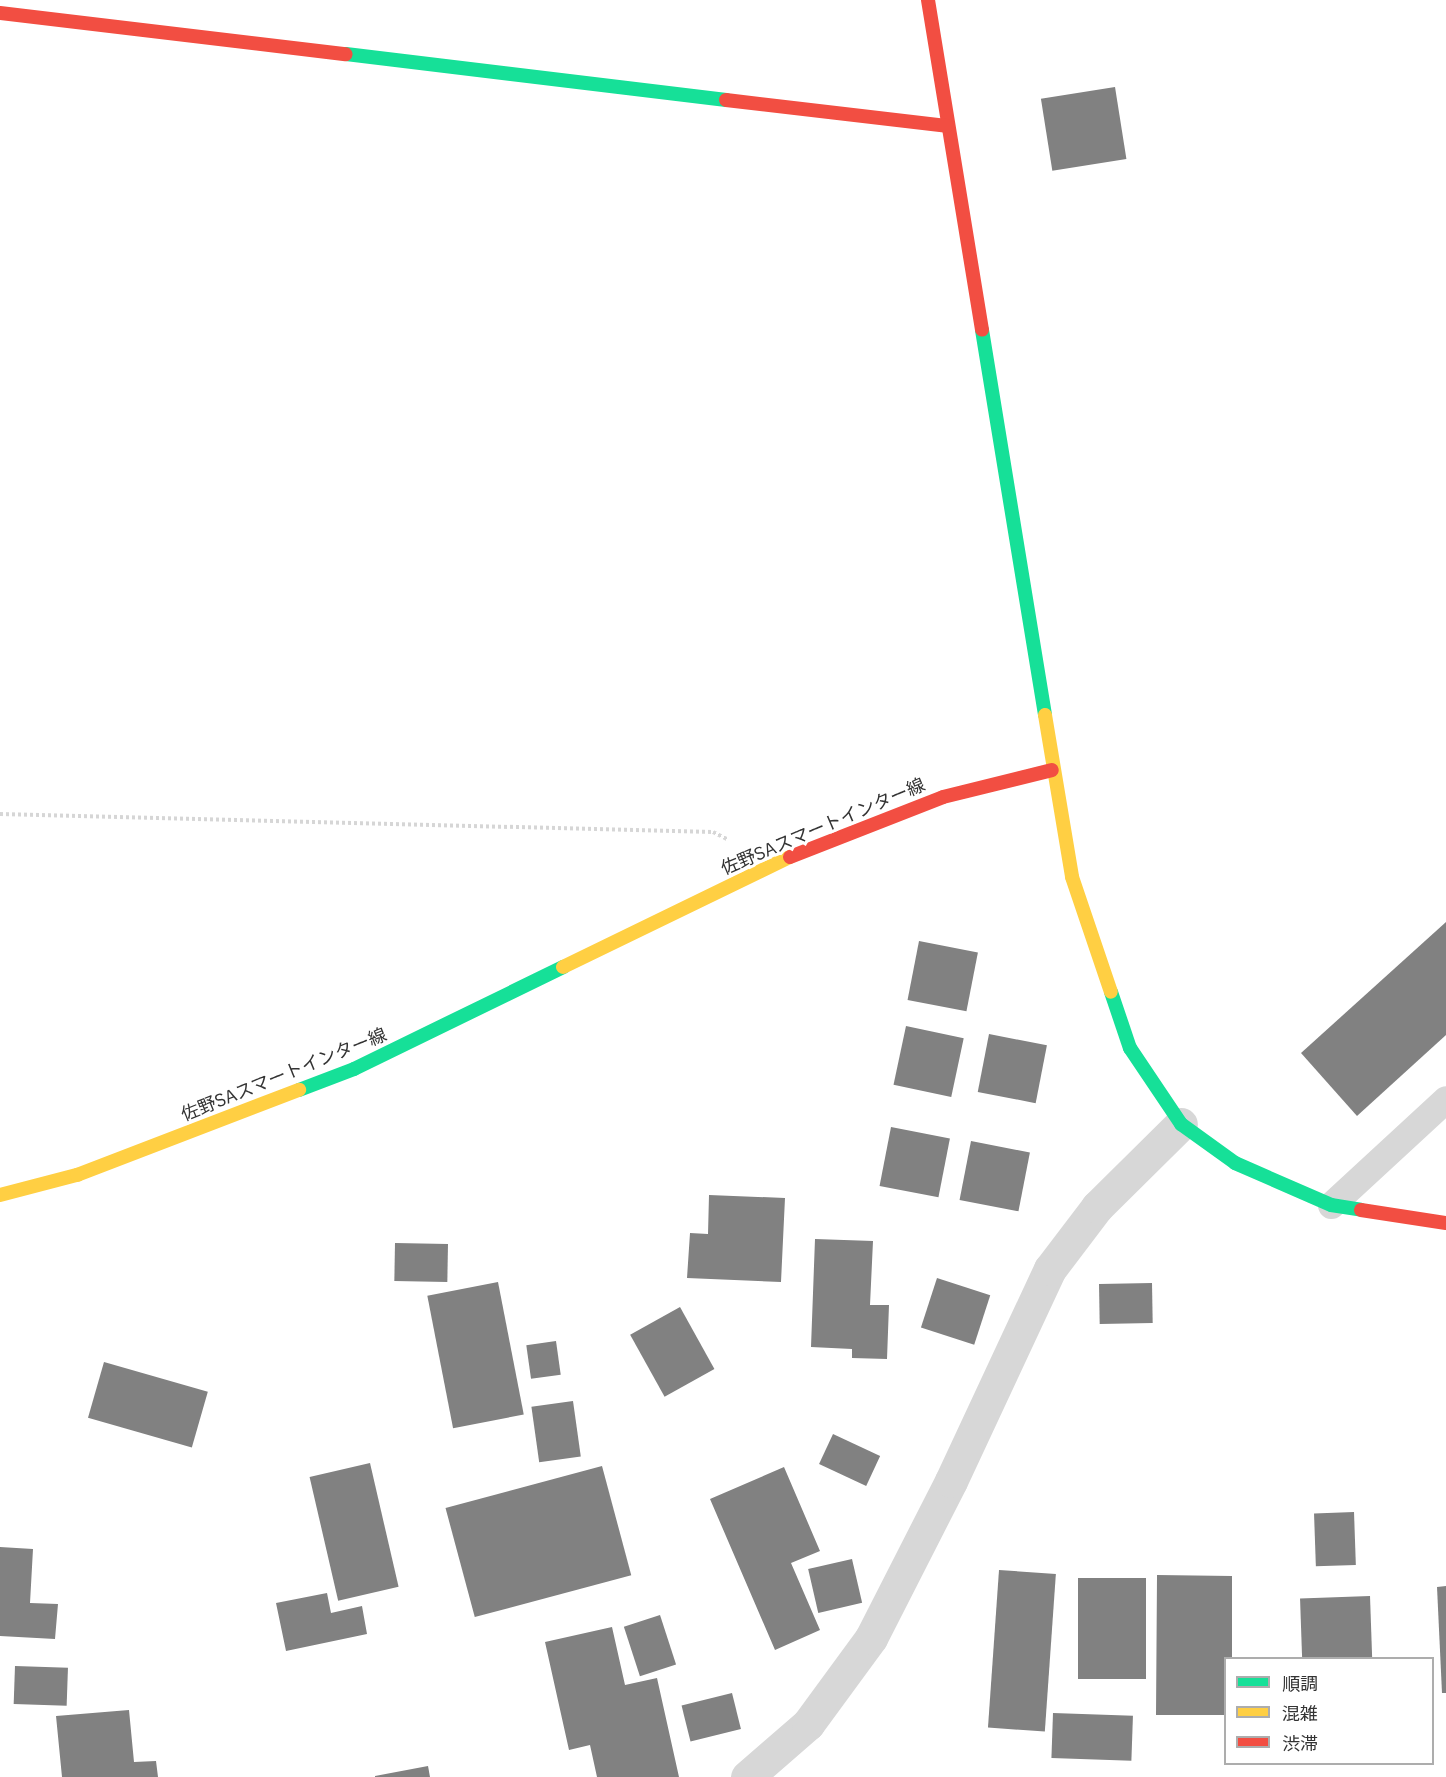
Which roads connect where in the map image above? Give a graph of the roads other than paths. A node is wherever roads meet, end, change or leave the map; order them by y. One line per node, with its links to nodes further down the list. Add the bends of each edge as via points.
1 (928, 0): 3 (main road)
2 (0, 13): 3 (main road)
3 (946, 126): 4 (main road)
4 (1052, 771): 6 (main road, via 1072,877 1130,1048); 7 (main road, 佐野SAスマートインター線, via 943,797 776,863 354,1069 77,1175)
5 (1446, 1100): 8 (lane)
6 (1181, 1124): 8 (main road, via 1235,1163); 10 (street, via 1097,1207 1050,1269 951,1481 871,1638 808,1724)
7 (0, 1195)
8 (1330, 1205): 9 (main road)
9 (1446, 1223)
10 (747, 1777)

